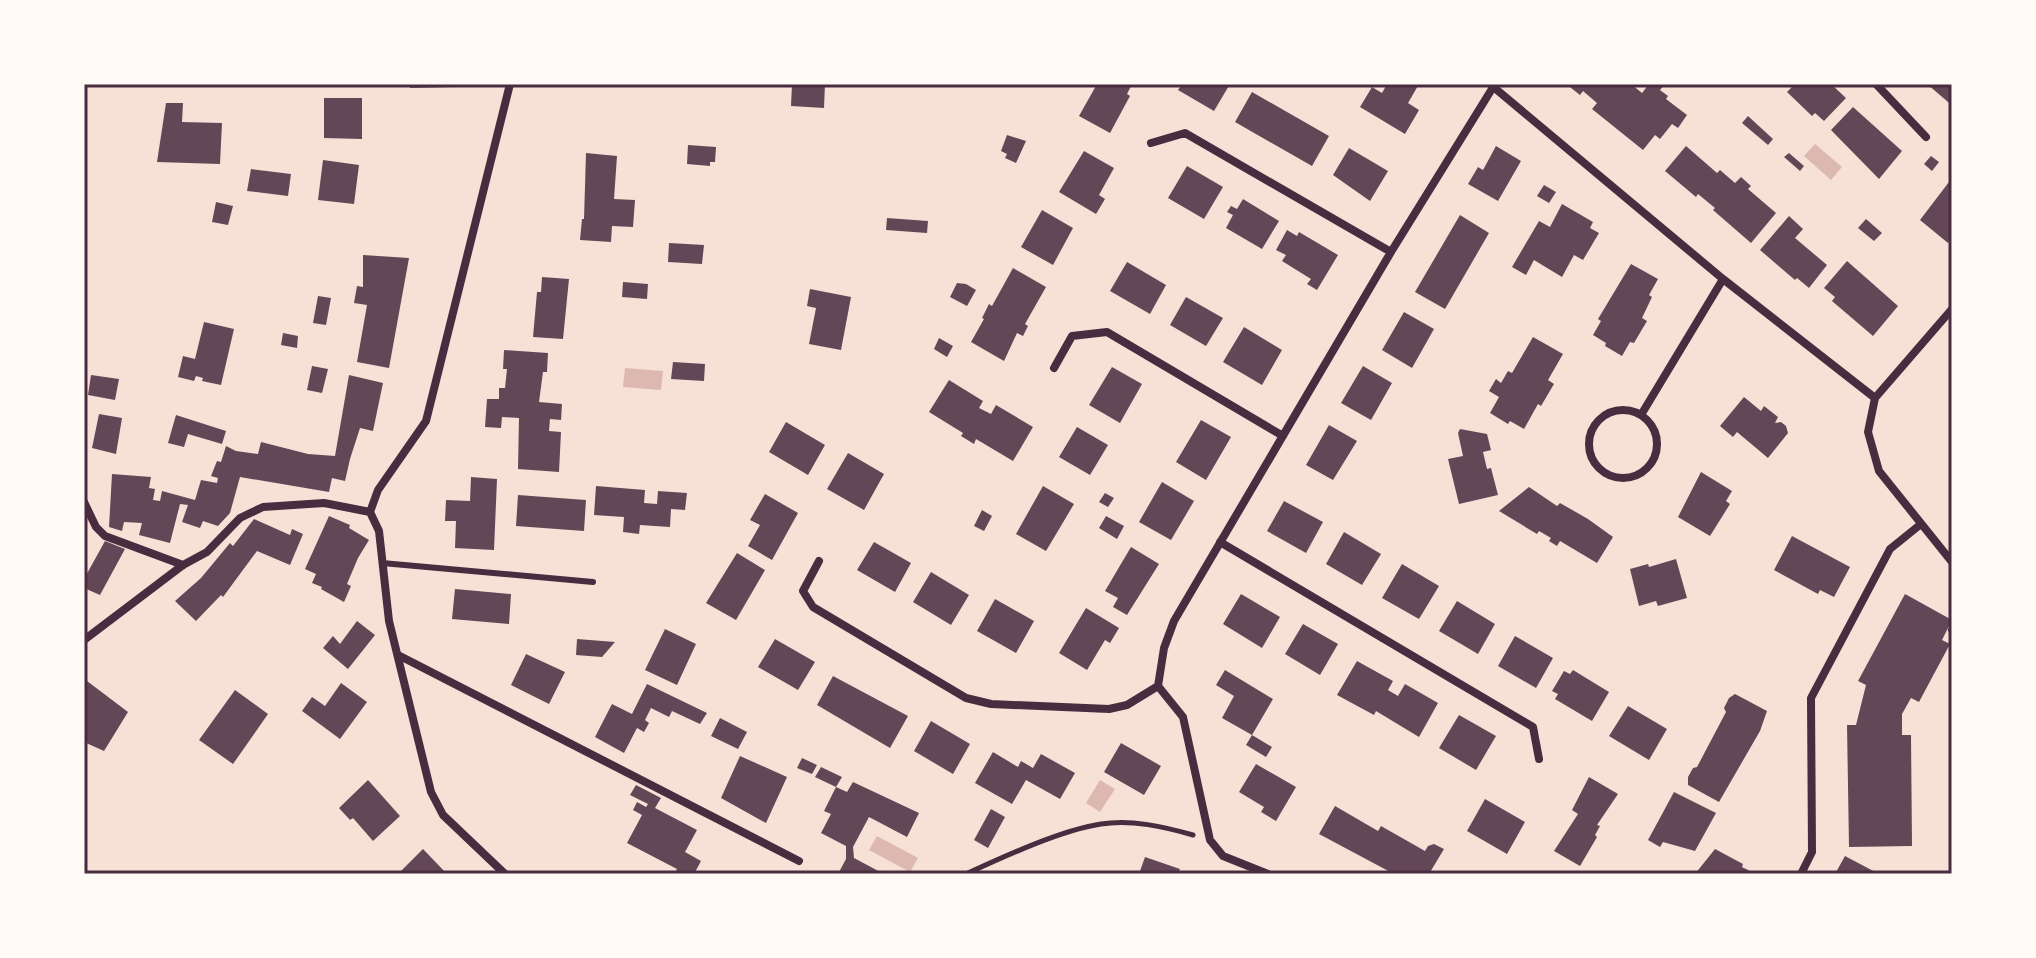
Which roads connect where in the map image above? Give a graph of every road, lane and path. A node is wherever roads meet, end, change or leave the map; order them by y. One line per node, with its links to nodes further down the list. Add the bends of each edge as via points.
1 (510, 84): 14 (street, via 426,421 378,490)
2 (1876, 84): 4 (street)
3 (1493, 85): 6 (street); 7 (street)
4 (1926, 137)
5 (1151, 143): 6 (street, via 1185,133)
6 (1391, 252): 12 (street)
7 (1723, 279): 10 (street); 11 (street)
8 (1952, 309): 10 (street)
9 (1054, 368): 12 (street, via 1072,336 1107,332)
10 (1875, 398): 15 (street, via 1868,432 1879,471)
11 (1641, 415): 11 (street, via 1655,433 1655,456 1649,466 1628,477 1606,474 1592,458 1593,427 1620,410)
12 (1283, 436): 16 (street)
13 (84, 502): 20 (street, via 105,536)
14 (370, 512): 19 (street, via 379,531); 20 (street, via 324,503 263,507 240,518 207,552)
15 (1921, 524): 18 (street); 31 (street, via 1890,549 1811,698 1812,852)
16 (1220, 542): 24 (street, via 1174,621); 25 (street, via 1533,727)
17 (819, 561): 24 (street, via 803,591 813,607 966,698 991,704 1109,709 1127,705)
18 (1952, 562)
19 (382, 563): 21 (lane); 23 (street)
20 (183, 565): 22 (street)
21 (593, 582)
22 (84, 640)
23 (398, 655): 27 (street); 28 (street, via 431,792 443,815)
24 (1158, 686): 26 (street, via 1183,717)
25 (1539, 759)
26 (1210, 840): 29 (path, via 1140,823 1101,824); 30 (street, via 1223,856)
27 (799, 861)
28 (505, 874)
29 (966, 874)
30 (1268, 874)
31 (1801, 874)

